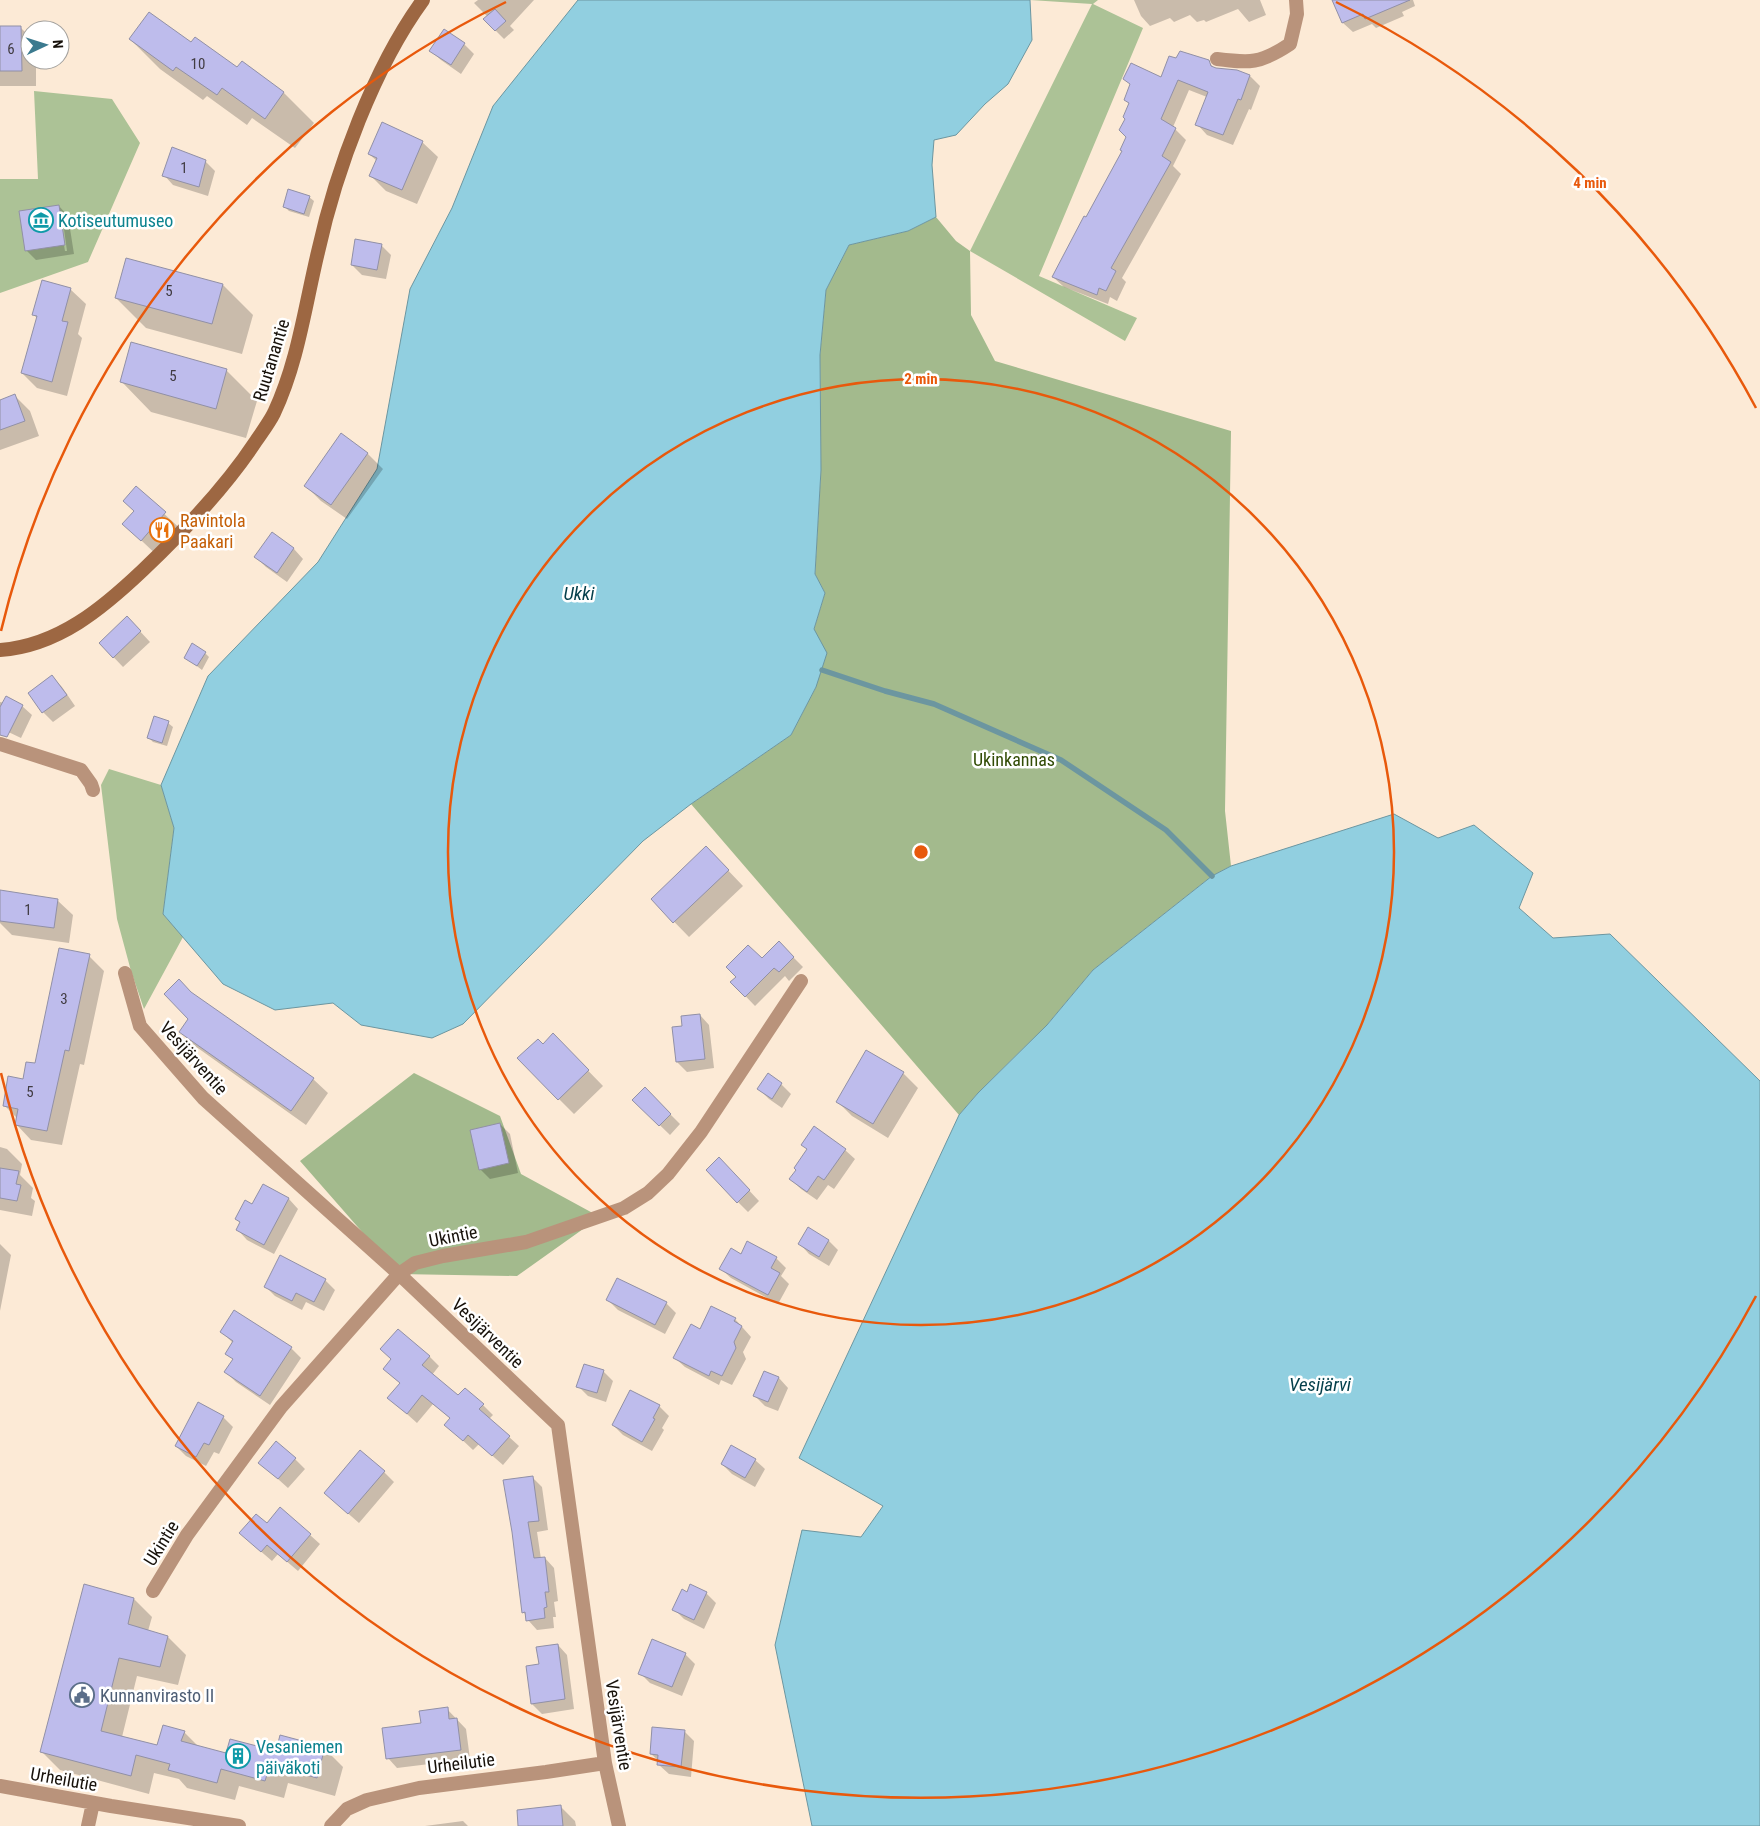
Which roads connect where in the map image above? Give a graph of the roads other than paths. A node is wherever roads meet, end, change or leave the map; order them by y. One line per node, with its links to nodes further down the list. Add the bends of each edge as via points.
1 (423, 0): 4 (main road, Ruutanantie, via 395,45 370,95 340,173 318,249 292,367 273,414 246,457 182,530 103,606 61,634 37,644)
2 (1296, 0): 3 (street, via 1297,14 1290,44 1271,57 1245,63)
3 (1216, 59)
4 (0, 650)
5 (0, 744): 6 (street, via 81,770)
6 (93, 790)
7 (125, 973): 9 (street, Vesijärventie, via 140,1026 203,1098)
8 (801, 981): 9 (street, Ukintie, via 701,1132 668,1174 648,1193 624,1208 526,1242 415,1263)
9 (399, 1274): 10 (street, Ukintie, via 281,1407 187,1535); 11 (street, Vesijärventie, via 558,1425)
10 (153, 1591)
11 (605, 1763): 16 (street, Urheilutie, via 419,1788 367,1800 347,1809); 17 (street, Vesijärventie)
12 (0, 1786): 13 (street, Urheilutie)
13 (93, 1803): 14 (street); 15 (street, Urheilutie)
14 (88, 1826)
15 (239, 1826)
16 (331, 1826)
17 (619, 1826)

